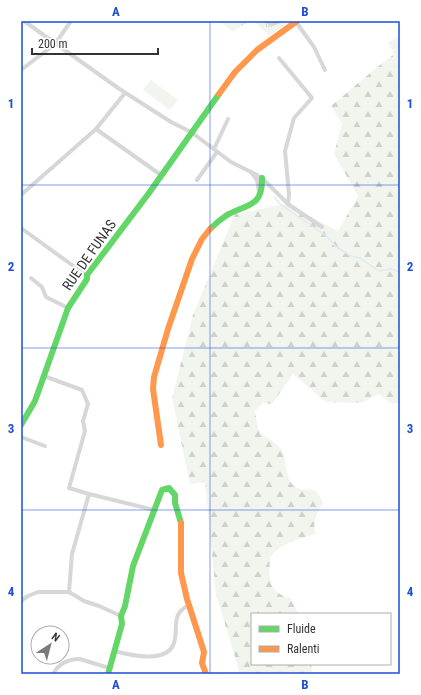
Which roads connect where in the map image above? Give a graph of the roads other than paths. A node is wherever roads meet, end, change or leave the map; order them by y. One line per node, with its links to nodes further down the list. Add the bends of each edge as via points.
1 (24, 21): 6 (street)
2 (71, 21): 6 (street)
3 (266, 21): 4 (street, via 273,24)
4 (280, 21)
5 (296, 21): 9 (street, via 314,47); 13 (street, RUE DE FUNAS, via 257,50 235,72)
6 (55, 44): 8 (street); 10 (street)
7 (279, 58): 19 (street, via 312,98 294,118 285,151)
8 (21, 70)
9 (325, 70)
10 (125, 93): 12 (street); 13 (street)
11 (228, 119): 14 (street)
12 (96, 129): 15 (street); 18 (street)
13 (191, 132): 14 (street); 15 (street, RUE DE FUNAS)
14 (215, 150): 16 (street); 17 (street)
15 (161, 175): 22 (street, RUE DE FUNAS)
16 (197, 180)
17 (262, 180): 19 (street); 28 (street, via 261,194 256,201 227,215 217,223 196,250 154,378 153,389)
18 (21, 195)
19 (288, 204): 21 (street)
20 (21, 228): 22 (street)
21 (322, 228)
22 (87, 275): 24 (street, RUE DE FUNAS)
23 (31, 278): 24 (street, via 42,287 46,297)
24 (68, 308): 25 (street, RUE DE FUNAS)
25 (44, 376): 26 (street, RUE DE FUNAS, via 35,401); 30 (street, via 82,390 88,404 85,430 69,488)
26 (21, 424)
27 (21, 437): 29 (street)
28 (161, 445)
29 (45, 446)
30 (89, 494): 31 (street); 32 (street, via 72,554)
31 (154, 510): 34 (street, via 162,490 169,488 175,495 182,525 181,568); 35 (street, via 133,566)
32 (69, 592): 33 (street, via 38,592); 35 (street)
33 (21, 601)
34 (189, 605): 36 (street, via 177,615 174,642 167,651 157,655 138,656); 39 (street, via 204,652 202,663)
35 (121, 616): 36 (street, via 122,624)
36 (114, 651): 37 (street)
37 (109, 671): 38 (street, via 75,659 60,665)
38 (53, 674)
39 (206, 674)

